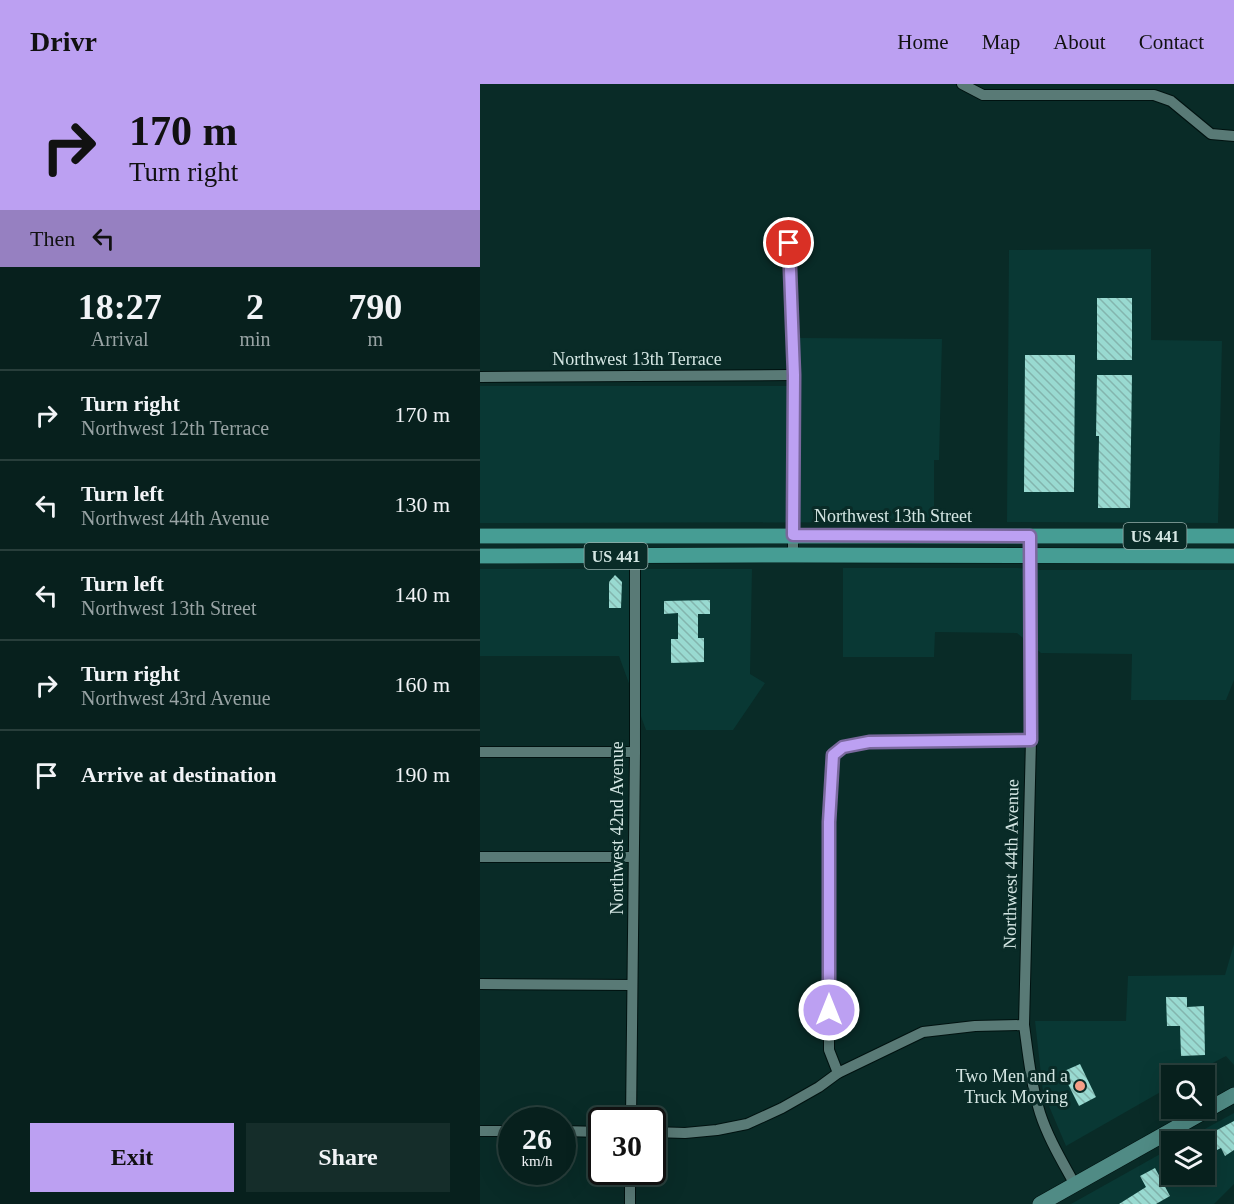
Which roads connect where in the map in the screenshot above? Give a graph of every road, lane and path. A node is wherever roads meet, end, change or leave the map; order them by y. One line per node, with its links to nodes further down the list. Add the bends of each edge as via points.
1 (962, 84): 2 (street, via 983,95 1154,94 1171,100 1211,134)
2 (1234, 136)
3 (784, 230): 4 (street, via 789,243)
4 (794, 375): 5 (street, Northwest 13th Terrace); 6 (street)
5 (480, 377)
6 (793, 535): 8 (main road, Northwest 13th Street / US 441); 9 (main road, Northwest 13th Street / US 441); 11 (street)
7 (480, 536): 8 (main road, Northwest 13th Street / US 441)
8 (635, 536): 14 (street, Northwest 42nd Avenue)
9 (1030, 536): 10 (main road, Northwest 13th Street / US 441); 12 (street, Northwest 44th Avenue)
10 (1234, 536)
11 (793, 555): 12 (main road, US 441); 14 (main road, US 441)
12 (1030, 555): 15 (main road, US 441); 16 (street, Northwest 44th Avenue)
13 (480, 556): 14 (main road, US 441)
14 (634, 556): 18 (street, Northwest 42nd Avenue)
15 (1234, 556)
16 (1031, 740): 23 (street, Northwest 44th Avenue); 24 (street, via 869,742 843,747 833,755 829,822 829,1050)
17 (480, 752): 18 (street)
18 (634, 752): 20 (street, Northwest 42nd Avenue)
19 (480, 857): 20 (street)
20 (633, 857): 22 (street, Northwest 42nd Avenue)
21 (480, 984): 22 (street)
22 (632, 985): 26 (street, Northwest 42nd Avenue)
23 (1024, 1025): 24 (street, via 923,1032); 31 (street, Northwest 44th Avenue, via 1040,1113)
24 (838, 1073): 29 (street, via 782,1108 747,1124 717,1130)
25 (1234, 1095): 31 (main road)
26 (631, 1107)
27 (480, 1131): 28 (street)
28 (498, 1131)
29 (666, 1132)
30 (630, 1185): 32 (street)
31 (1074, 1185): 33 (main road)
32 (630, 1204)
33 (1040, 1204)

